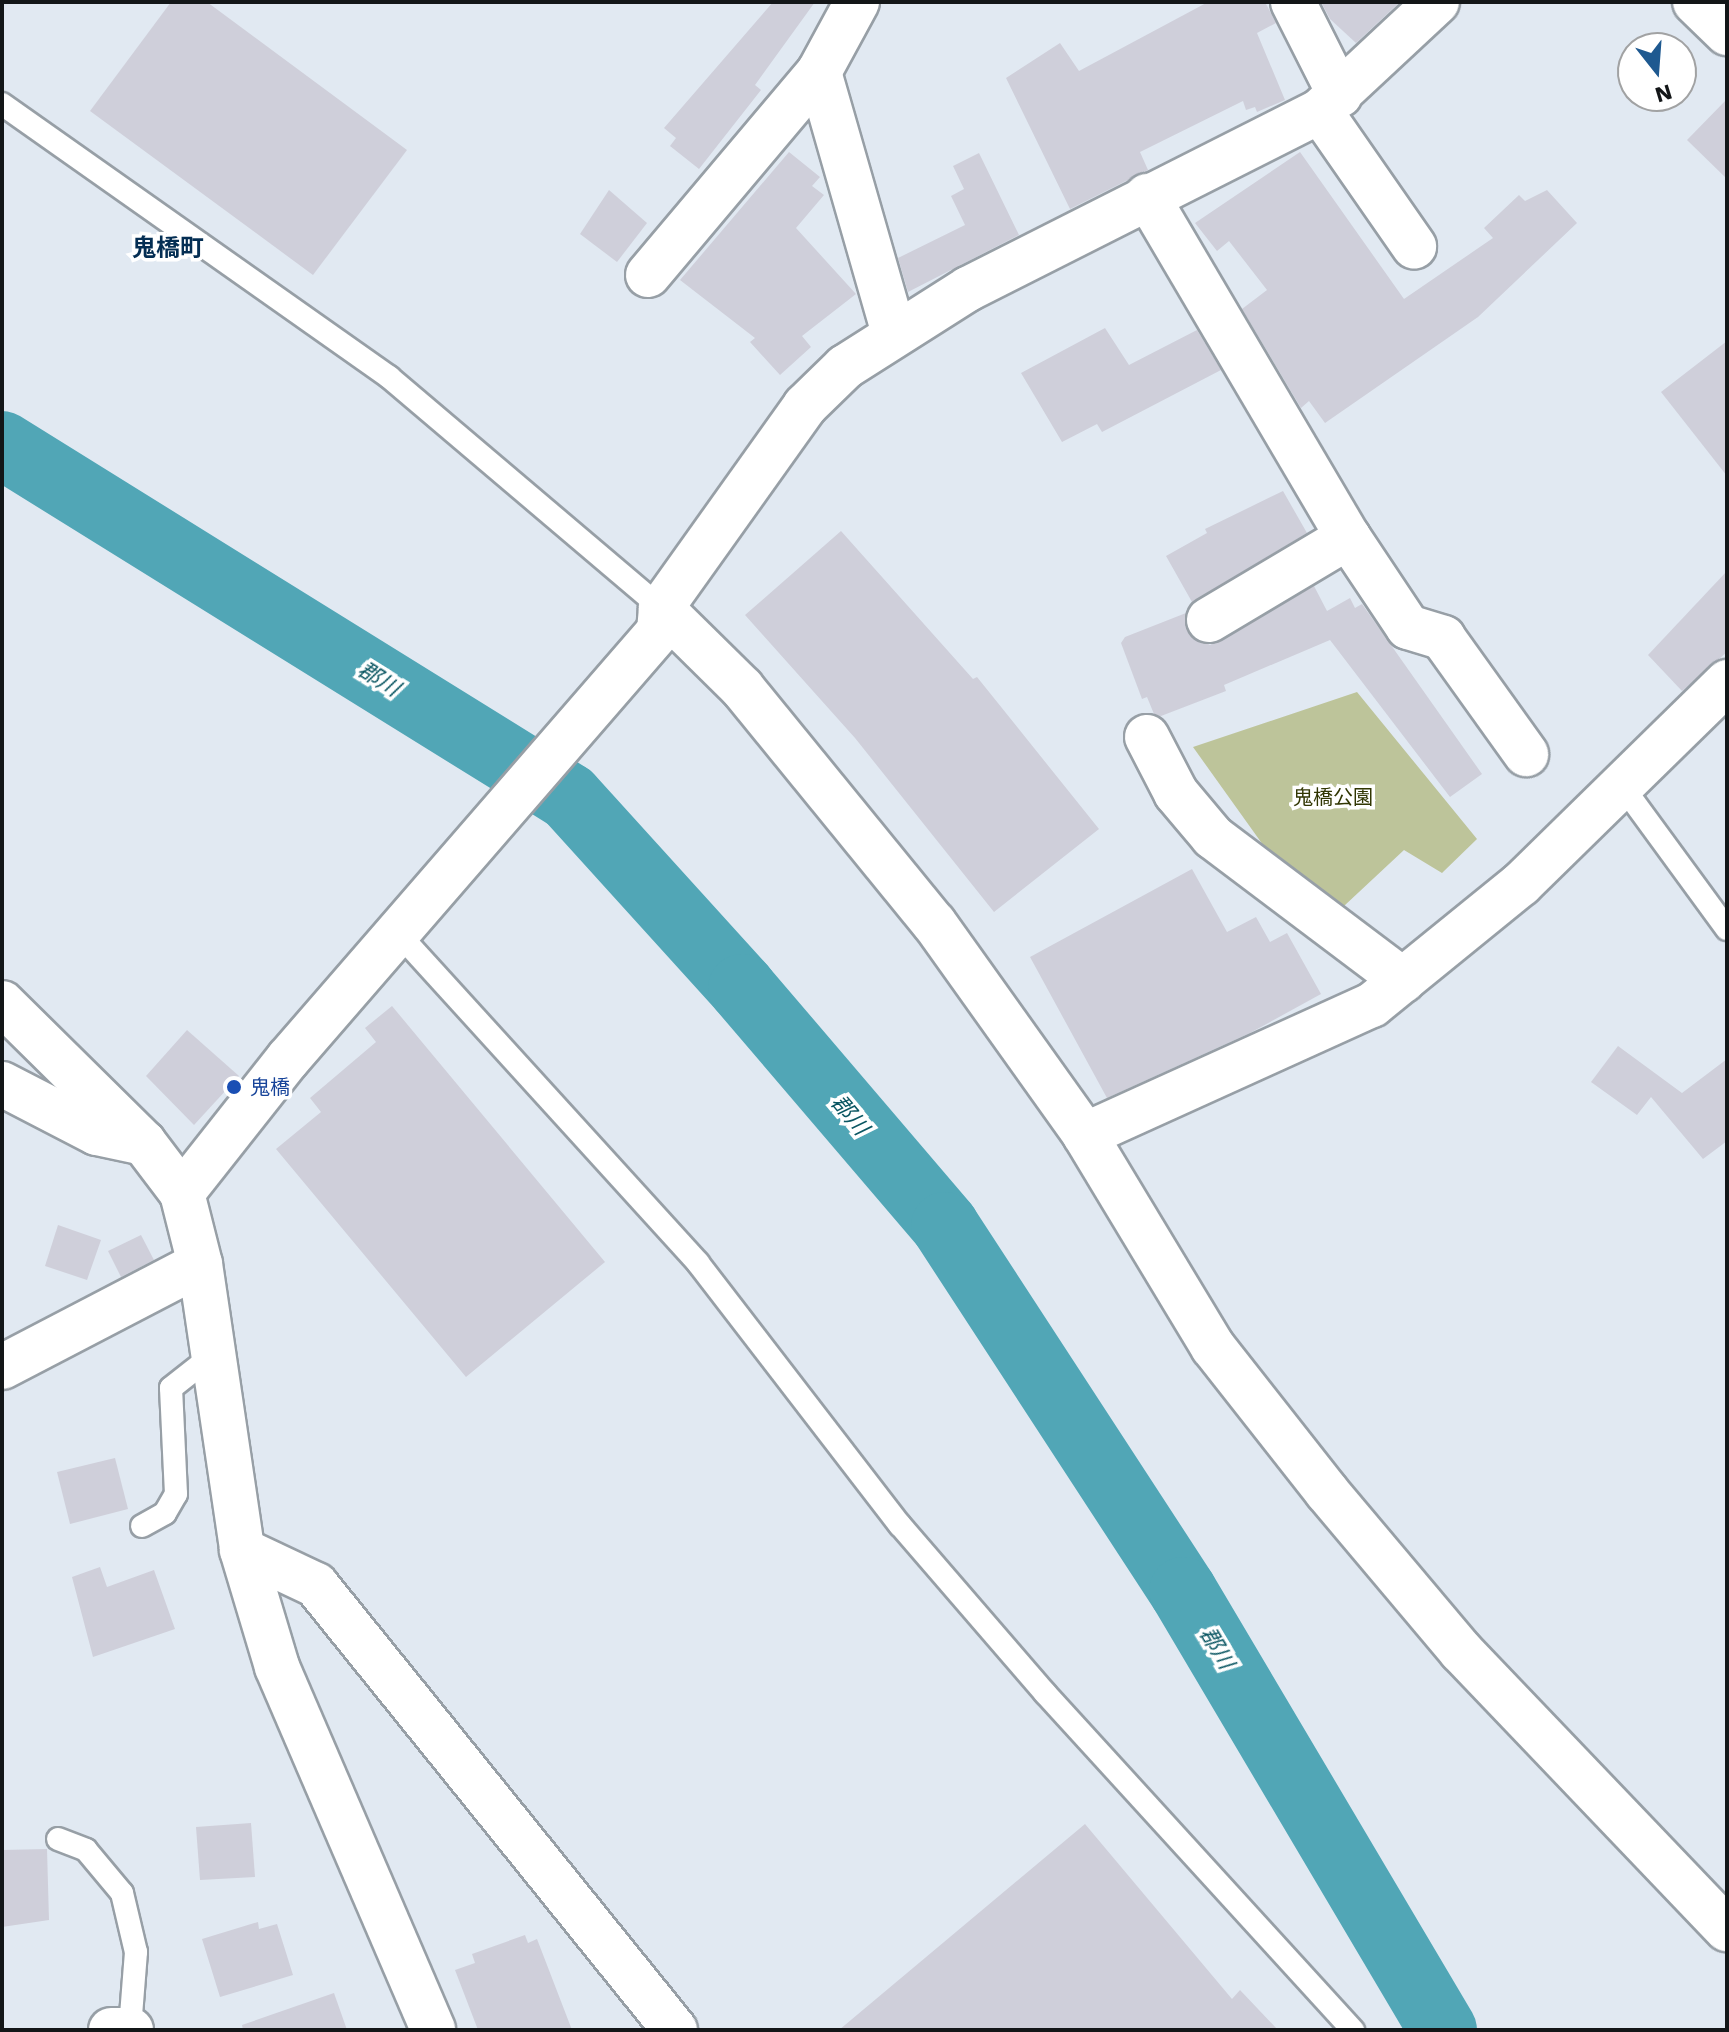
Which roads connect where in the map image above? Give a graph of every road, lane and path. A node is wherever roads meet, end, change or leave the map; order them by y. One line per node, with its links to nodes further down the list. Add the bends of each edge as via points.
1 (857, 2): 6 (street)
2 (1293, 2): 7 (street)
3 (1437, 2): 7 (street)
4 (1695, 2): 5 (street)
5 (1727, 33)
6 (819, 72): 11 (street); 12 (street)
7 (1330, 103): 9 (street); 10 (street)
8 (2, 104): 14 (lane, via 389,377)
9 (1147, 196): 12 (street, via 968,289); 13 (street)
10 (1414, 246)
11 (648, 275)
12 (894, 334): 14 (street, via 845,367 805,406)
13 (1348, 537): 15 (street); 18 (street, via 1408,627 1443,638)
14 (660, 619): 20 (street); 25 (street, via 742,688 934,923)
15 (1209, 620)
16 (1727, 682): 19 (street)
17 (1147, 737): 22 (street, via 1176,793 1213,837)
18 (1526, 754)
19 (1623, 787): 21 (lane); 22 (street, via 1521,884)
20 (405, 925): 27 (street); 38 (lane, via 698,1263 900,1525 1045,1693)
21 (1727, 929)
22 (1403, 980): 25 (street, via 1372,1005)
23 (2, 1003): 26 (street)
24 (2, 1084): 26 (street, via 97,1133)
25 (1085, 1135): 34 (street, via 1213,1347 1327,1492 1461,1651)
26 (144, 1143): 27 (street)
27 (182, 1193): 28 (street)
28 (200, 1264): 29 (street); 30 (street)
29 (213, 1355): 31 (lane, via 171,1388 176,1494 165,1513); 32 (street)
30 (2, 1367)
31 (142, 1526)
32 (242, 1550): 36 (street, via 277,1667); 37 (street, via 316,1585)
33 (58, 1839): 35 (lane, via 86,1850 122,1893 136,1952)
34 (1727, 1929)
35 (124, 2029)
36 (433, 2030)
37 (675, 2030)
38 (1353, 2030)

